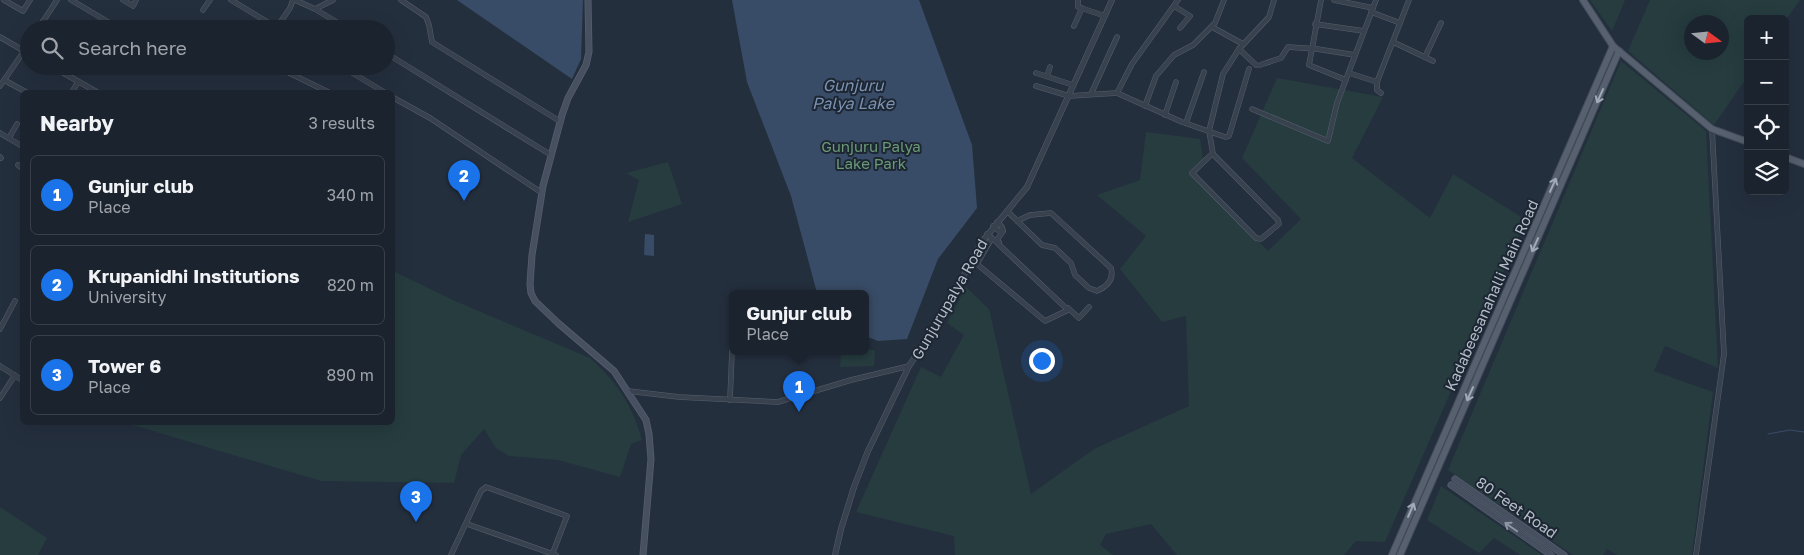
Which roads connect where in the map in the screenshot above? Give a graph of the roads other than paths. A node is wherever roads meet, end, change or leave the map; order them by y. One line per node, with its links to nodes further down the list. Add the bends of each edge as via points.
1 (4, 0): 2 (street, via 23,11)
2 (30, 0)
3 (57, 0): 29 (street)
4 (70, 0): 30 (street)
5 (123, 0): 6 (street, via 133,6)
6 (136, 0)
7 (210, 0): 26 (street)
8 (231, 0): 31 (street)
9 (294, 0): 25 (street); 32 (street)
10 (333, 0): 25 (street)
11 (401, 0): 85 (street, via 426,17 432,42)
12 (588, 0): 85 (main road, via 590,52)
13 (1078, 0): 24 (street, via 1077,6)
14 (1112, 0): 28 (street, Gunjurupalya Road)
15 (1178, 0): 23 (street)
16 (1224, 0): 38 (street)
17 (1274, 0): 44 (street, via 1269,17)
18 (1321, 0): 36 (street)
19 (1334, 0): 27 (street)
20 (1376, 0): 27 (street)
21 (1409, 0): 34 (street)
22 (1582, 0): 45 (main road)
23 (1174, 6): 39 (street, via 1190,16); 77 (street, via 1137,56)
24 (1082, 8): 28 (street); 37 (street)
25 (315, 9): 33 (street)
26 (203, 10)
27 (1372, 10): 34 (street); 40 (street)
28 (1105, 16): 69 (street, Gunjurupalya Road)
29 (44, 20)
30 (104, 20)
31 (265, 20)
32 (283, 20)
33 (333, 20)
34 (1400, 23): 43 (street)
35 (1441, 23): 52 (street)
36 (1315, 24): 40 (street); 46 (street)
37 (1074, 26)
38 (1212, 27): 44 (street); 82 (street, via 1167,63 1152,84)
39 (1180, 28)
40 (1364, 31): 50 (street)
41 (0, 37): 47 (street)
42 (1116, 37): 78 (street)
43 (1393, 42): 52 (street); 68 (street)
44 (1243, 44): 48 (street)
45 (1613, 46): 49 (main road); 115 (main road, Kadabeesanahalli Main Road, one-way to 45)
46 (1311, 48): 48 (street, via 1288,47 1281,58 1258,65); 50 (street); 65 (street, via 1309,65)
47 (20, 49)
48 (1239, 49): 89 (street, via 1223,74)
49 (1619, 51): 88 (main road); 116 (main road, Kadabeesanahalli Main Road, one-way to 116)
50 (1355, 55): 59 (street)
51 (20, 57): 64 (street)
52 (1424, 57): 54 (street)
53 (395, 59): 95 (street)
54 (1433, 61)
55 (1050, 67): 63 (street)
56 (1249, 69): 89 (street, via 1229,136)
57 (1204, 72): 86 (street)
58 (1036, 73): 63 (street)
59 (1348, 73): 65 (street); 68 (street)
60 (66, 75): 66 (street)
61 (293, 75): 75 (street)
62 (355, 75): 76 (street)
63 (1047, 76): 69 (street)
64 (4, 80): 70 (street); 72 (street)
65 (1346, 80): 83 (street, via 1328,141)
66 (78, 82): 73 (street); 74 (street)
67 (1176, 82): 84 (street)
68 (1377, 82): 79 (street, via 1377,90)
69 (1074, 85): 80 (street, Gunjurupalya Road)
70 (0, 86)
71 (1036, 86): 80 (street)
72 (22, 90)
73 (73, 90)
74 (93, 90)
75 (324, 90)
76 (379, 90)
77 (1117, 93): 78 (street); 82 (street)
78 (1092, 94): 80 (street)
79 (1381, 94)
80 (1069, 96): 99 (street, Gunjurupalya Road, via 1027,187)
81 (395, 99): 98 (street, via 430,118)
82 (1145, 106): 84 (street)
83 (1252, 109)
84 (1166, 115): 86 (street)
85 (560, 122): 95 (main road)
86 (1186, 123): 89 (street)
87 (16, 124): 91 (street)
88 (1712, 129): 92 (main road); 128 (street, via 1724,354)
89 (1208, 131): 94 (street)
90 (0, 133): 91 (street)
91 (8, 138): 93 (street)
92 (1744, 141)
93 (20, 145)
94 (1212, 153): 94 (street, via 1278,220 1279,224 1261,239 1256,238 1192,173)
95 (552, 155): 98 (main road)
96 (1789, 158): 97 (main road)
97 (1804, 164)
98 (542, 193): 112 (main road, via 530,269 531,293 558,323 606,363)
99 (1007, 211): 100 (street); 101 (street, Gunjurupalya Road)
100 (1018, 221): 100 (street, via 1042,245 1055,248 1071,262 1075,275 1089,288 1097,291 1111,279 1111,268 1051,213 1030,215)
101 (995, 224): 102 (street, Gunjurupalya Road); 105 (street, via 999,231 1003,231 997,240 1078,318)
102 (987, 234): 103 (street); 109 (street, Gunjurupalya Road, via 932,332)
103 (992, 238): 103 (street, via 977,264 1045,321 1068,310)
104 (15, 302): 106 (street)
105 (1089, 307)
106 (0, 329)
107 (732, 355): 114 (street)
108 (0, 366): 110 (street)
109 (909, 366): 114 (street, via 778,402); 123 (street, Gunjurupalya Road, via 856,480)
110 (15, 375): 111 (street); 113 (street)
111 (20, 379)
112 (628, 391): 114 (street); 122 (main road, via 646,420 650,434 652,460)
113 (0, 398)
114 (730, 400)
115 (1429, 469): 116 (main road); 124 (main road, Kadabeesanahalli Main Road, one-way to 115)
116 (1435, 472): 125 (main road, Kadabeesanahalli Main Road)
117 (1455, 480): 127 (main road, 80 Feet Road)
118 (1451, 486): 126 (main road, 80 Feet Road, one-way to 118)
119 (467, 524): 120 (street); 121 (street); 121 (street, via 481,491 486,487 567,516)
120 (451, 555)
121 (554, 555)
122 (643, 555)
123 (835, 555)
124 (1392, 555)
125 (1400, 555)
126 (1552, 555)
127 (1564, 555)
128 (1696, 555)

